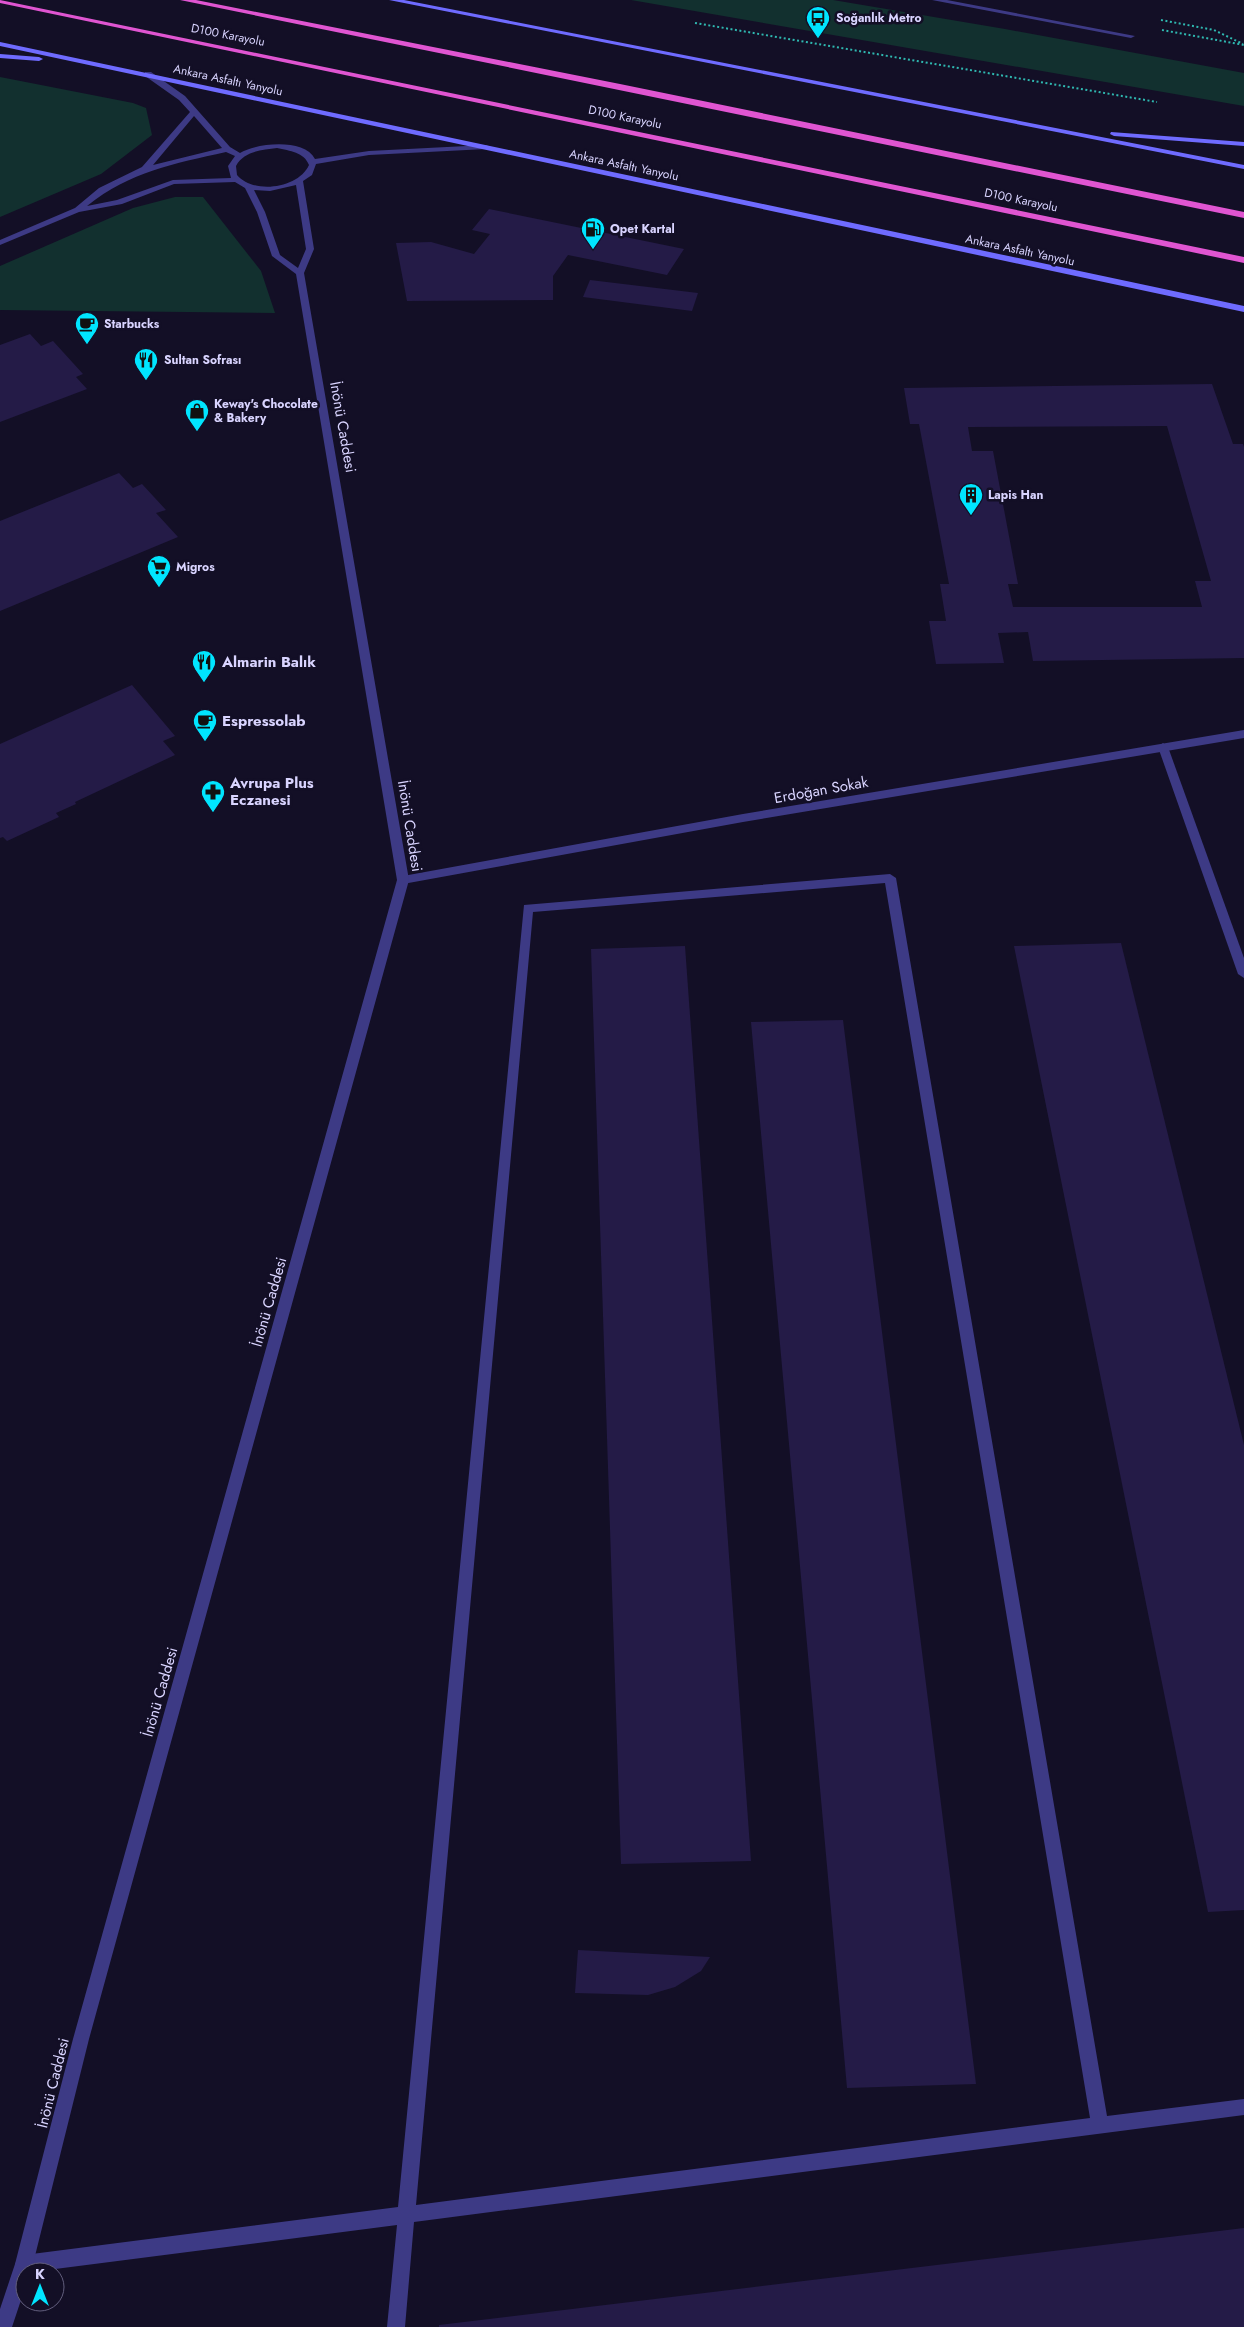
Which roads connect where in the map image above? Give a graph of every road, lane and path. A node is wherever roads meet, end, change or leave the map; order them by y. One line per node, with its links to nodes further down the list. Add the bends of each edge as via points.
1 (184, 0): 30 (highway, D100 Karayolu)
2 (393, 0): 18 (main road)
3 (936, 0): 6 (street)
4 (976, 0): 6 (street)
5 (0, 1): 32 (highway, D100 Karayolu)
6 (970, 6): 9 (street)
7 (1159, 19): 12 (path, via 1214,30)
8 (687, 22): 16 (path)
9 (1131, 36)
10 (1202, 38): 12 (path)
11 (0, 44): 14 (main road, Ankara Asfaltı Yanyolu)
12 (1244, 45)
13 (0, 56): 14 (main road)
14 (97, 64): 15 (main road, Ankara Asfaltı Yanyolu)
15 (148, 74): 17 (street, via 173,91); 20 (main road, Ankara Asfaltı Yanyolu)
16 (1166, 104)
17 (193, 112): 21 (street); 25 (street)
18 (1044, 128): 19 (main road); 24 (main road)
19 (1244, 144)
20 (486, 147): 23 (street, via 369,153); 34 (main road, Ankara Asfaltı Yanyolu)
21 (227, 149): 22 (street); 25 (street)
22 (240, 156): 23 (street, via 263,147 277,146 301,151); 26 (street, via 231,169)
23 (313, 162): 27 (street, via 313,169)
24 (1244, 167)
25 (145, 169): 29 (street, via 102,190)
26 (236, 180): 28 (street); 29 (street, via 173,182 119,202)
27 (300, 182): 28 (street, via 276,189); 33 (street, via 310,248)
28 (249, 187): 33 (street, via 276,256)
29 (77, 210): 31 (street)
30 (1244, 215)
31 (0, 243)
32 (1244, 260)
33 (300, 273): 37 (street, İnönü Caddesi)
34 (1244, 309)
35 (1244, 734): 36 (street, Erdoğan Sokak)
36 (1163, 747): 37 (street, Erdoğan Sokak); 38 (street)
37 (403, 880): 42 (street, İnönü Caddesi, via 86,2020)
38 (1244, 974)
39 (1244, 2107): 40 (street)
40 (1100, 2125): 41 (street); 41 (street, via 890,878 528,908)
41 (406, 2216): 43 (street); 46 (street)
42 (25, 2262)
43 (40, 2262)
44 (15, 2291): 45 (street, İnönü Caddesi)
45 (3, 2327)
46 (396, 2327)

